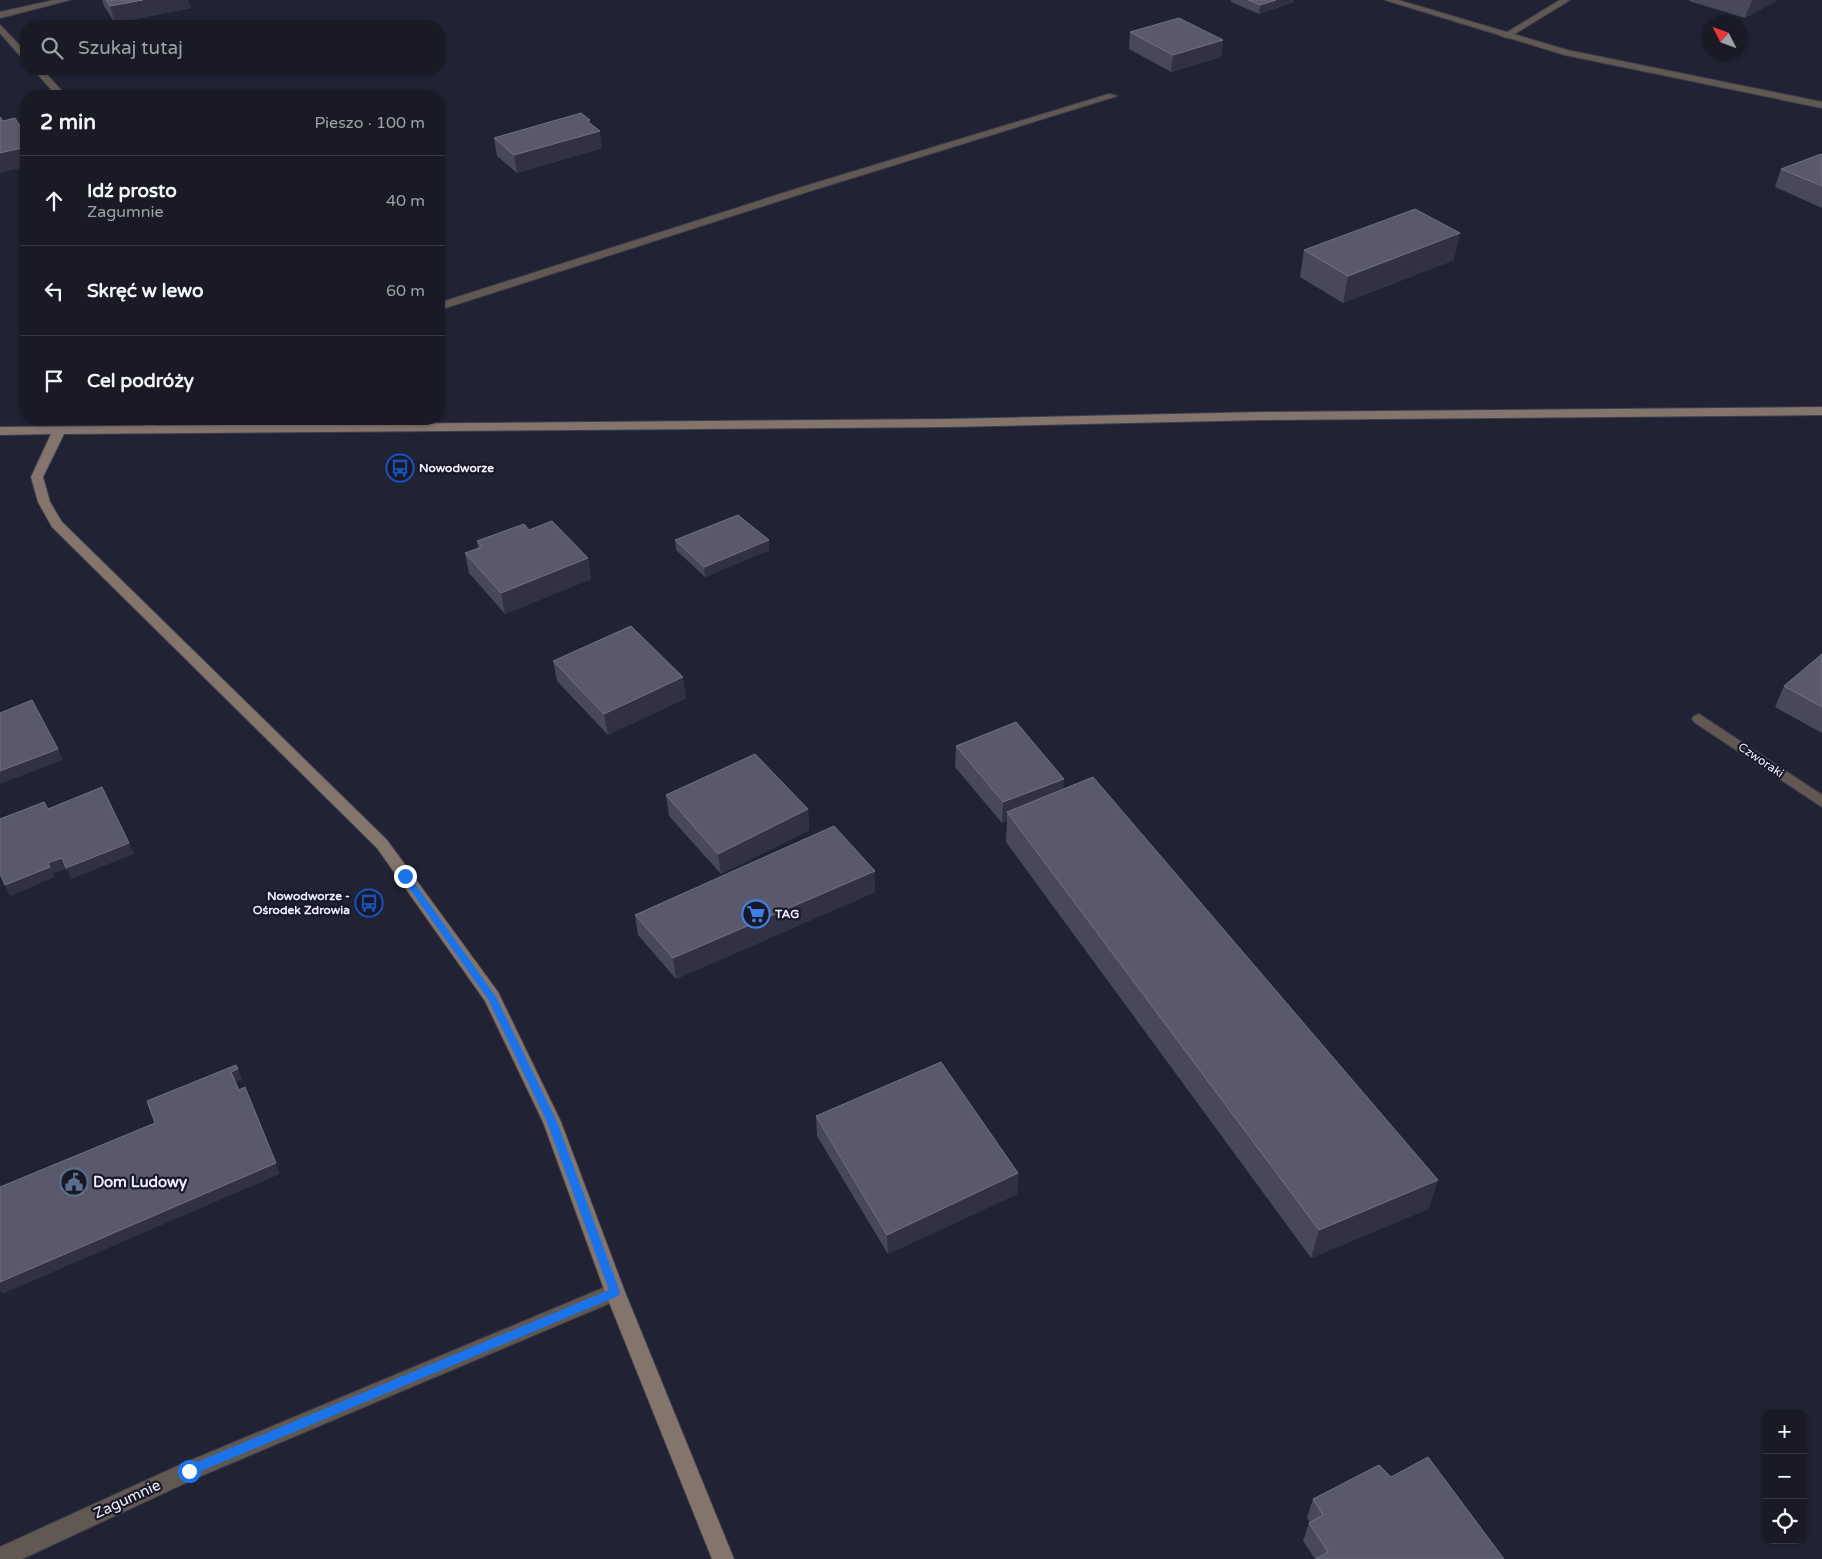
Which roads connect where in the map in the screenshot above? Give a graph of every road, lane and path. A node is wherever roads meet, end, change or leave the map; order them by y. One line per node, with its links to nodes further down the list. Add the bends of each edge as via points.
1 (66, 0): 4 (street)
2 (1389, 0): 6 (street)
3 (1566, 0): 6 (street)
4 (0, 15)
5 (0, 28): 7 (street)
6 (1505, 36): 11 (street, via 1565,52)
7 (20, 50)
8 (43, 75): 9 (street)
9 (56, 90)
10 (1112, 96): 12 (street, via 803,190)
11 (1822, 105)
12 (445, 305)
13 (1822, 411): 15 (main road, via 1263,416 949,424)
14 (151, 425): 15 (street)
15 (147, 429): 17 (main road)
16 (0, 430): 17 (main road)
17 (58, 431): 20 (main road, via 37,477 44,502 57,524 382,844 492,997 552,1122)
18 (1699, 719): 19 (street, Czworaki)
19 (1822, 802)
20 (615, 1292): 21 (street, Zagumnie, via 189,1471); 22 (main road)
21 (0, 1558)
22 (723, 1559)

